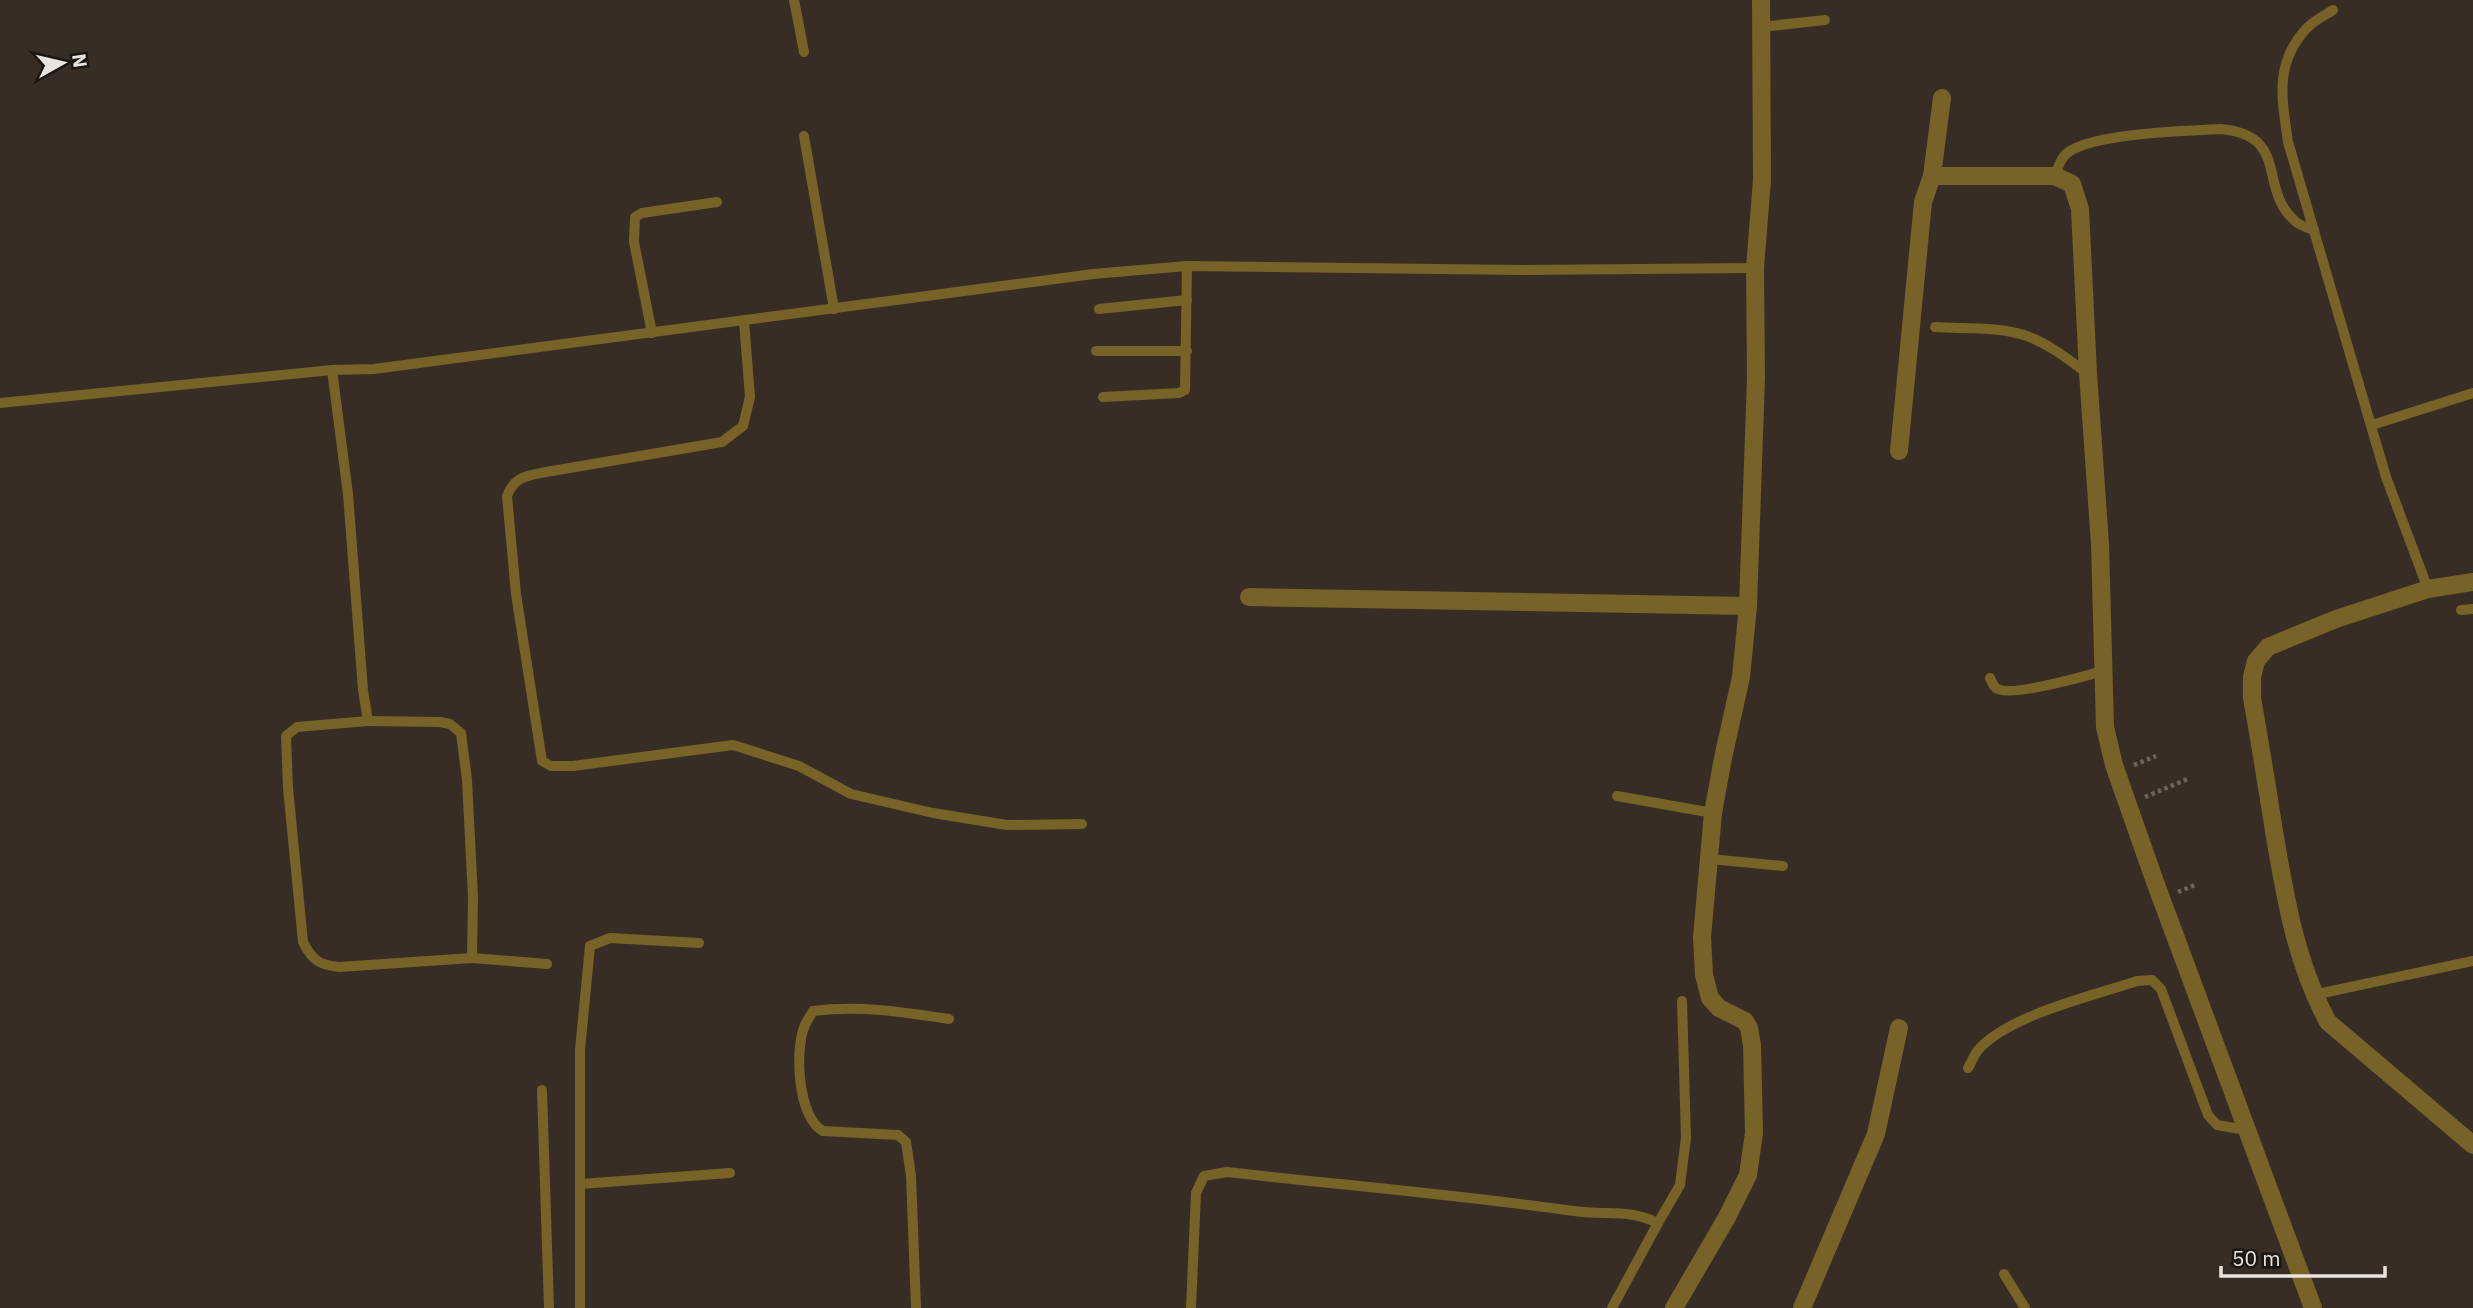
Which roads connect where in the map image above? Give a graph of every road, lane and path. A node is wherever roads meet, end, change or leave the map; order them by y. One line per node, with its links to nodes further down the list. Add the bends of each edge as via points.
1 (794, 0): 6 (lane)
2 (1760, 0): 5 (street)
3 (2333, 10): 12 (lane, via 2307,28 2285,59 2282,96 2288,142)
4 (1825, 20): 5 (lane)
5 (1761, 27): 14 (street, via 1762,180)
6 (804, 52)
7 (1942, 98): 9 (street)
8 (804, 136): 16 (lane)
9 (1932, 176): 10 (street); 29 (street, via 1923,202)
10 (2054, 176): 12 (lane, via 2064,156 2105,139 2238,130 2256,140 2270,162 2286,212 2296,223); 24 (street, via 2071,184 2080,209)
11 (717, 202): 20 (lane, via 635,217 634,242)
12 (2314, 230): 28 (lane)
13 (1187, 266): 14 (lane); 15 (lane); 16 (lane)
14 (1755, 268): 33 (street)
15 (1187, 300): 17 (lane); 22 (lane)
16 (834, 309): 18 (lane)
17 (1099, 309)
18 (744, 321): 20 (lane); 43 (lane, via 750,397 743,426 722,442 546,472 512,484 507,496 516,594 542,761 551,766 573,766 733,745 799,766 851,794 933,813 1007,825)
19 (1935, 327): 24 (lane, via 2027,336)
20 (652, 333): 23 (lane, via 374,369)
21 (1096, 351): 22 (lane)
22 (1187, 351): 26 (lane, via 1183,392)
23 (332, 370): 27 (lane); 38 (lane)
24 (2088, 373): 36 (street)
25 (2473, 393): 28 (lane)
26 (1103, 397)
27 (0, 403)
28 (2372, 425): 31 (lane, via 2386,477)
29 (1899, 451)
30 (2473, 582): 31 (street)
31 (2428, 589): 50 (street, via 2268,647 2256,662 2252,698 2284,894)
32 (1249, 597): 33 (street)
33 (1748, 606): 42 (street, via 1741,677)
34 (2473, 609): 35 (lane)
35 (2461, 610)
36 (2103, 671): 37 (lane, via 2006,691 1996,688); 41 (street, via 2105,727)
37 (1990, 678)
38 (368, 721): 47 (lane, via 440,722 461,733 473,897); 47 (lane, via 297,727 286,736 303,942 315,961 326,966)
39 (2190, 778): 41 (path)
40 (1617, 796): 42 (lane)
41 (2127, 804): 56 (street)
42 (1713, 813): 44 (street)
43 (1082, 824)
44 (1710, 859): 45 (lane); 67 (street, via 1702,937 1704,975 1715,1005 1745,1021 1749,1028 1754,1133 1748,1175)
45 (1783, 866)
46 (699, 943): 59 (lane, via 610,938 590,946 580,1050)
47 (471, 958): 49 (lane)
48 (2473, 961): 50 (lane)
49 (547, 964)
50 (2314, 995): 57 (street, via 2328,1023)
51 (1682, 1001): 60 (lane, via 1686,1138 1680,1185)
52 (949, 1019): 64 (lane, via 842,1007 813,1011 804,1025 798,1066 807,1113 815,1127 898,1135 906,1142)
53 (1899, 1028): 68 (street, via 1876,1135)
54 (1968, 1068): 56 (lane, via 1977,1051 2018,1021 2152,980 2161,989 2208,1115 2217,1125)
55 (542, 1090): 62 (lane)
56 (2246, 1130): 70 (street)
57 (2473, 1145)
58 (730, 1173): 59 (lane)
59 (580, 1184): 63 (lane)
60 (1658, 1223): 65 (lane, via 1631,1213 1595,1214 1227,1172 1203,1175 1196,1194); 66 (lane)
61 (2004, 1274): 69 (lane)
62 (549, 1308)
63 (580, 1308)
64 (916, 1308)
65 (1191, 1308)
66 (1612, 1308)
67 (1674, 1308)
68 (1802, 1308)
69 (2025, 1308)
70 (2313, 1308)

